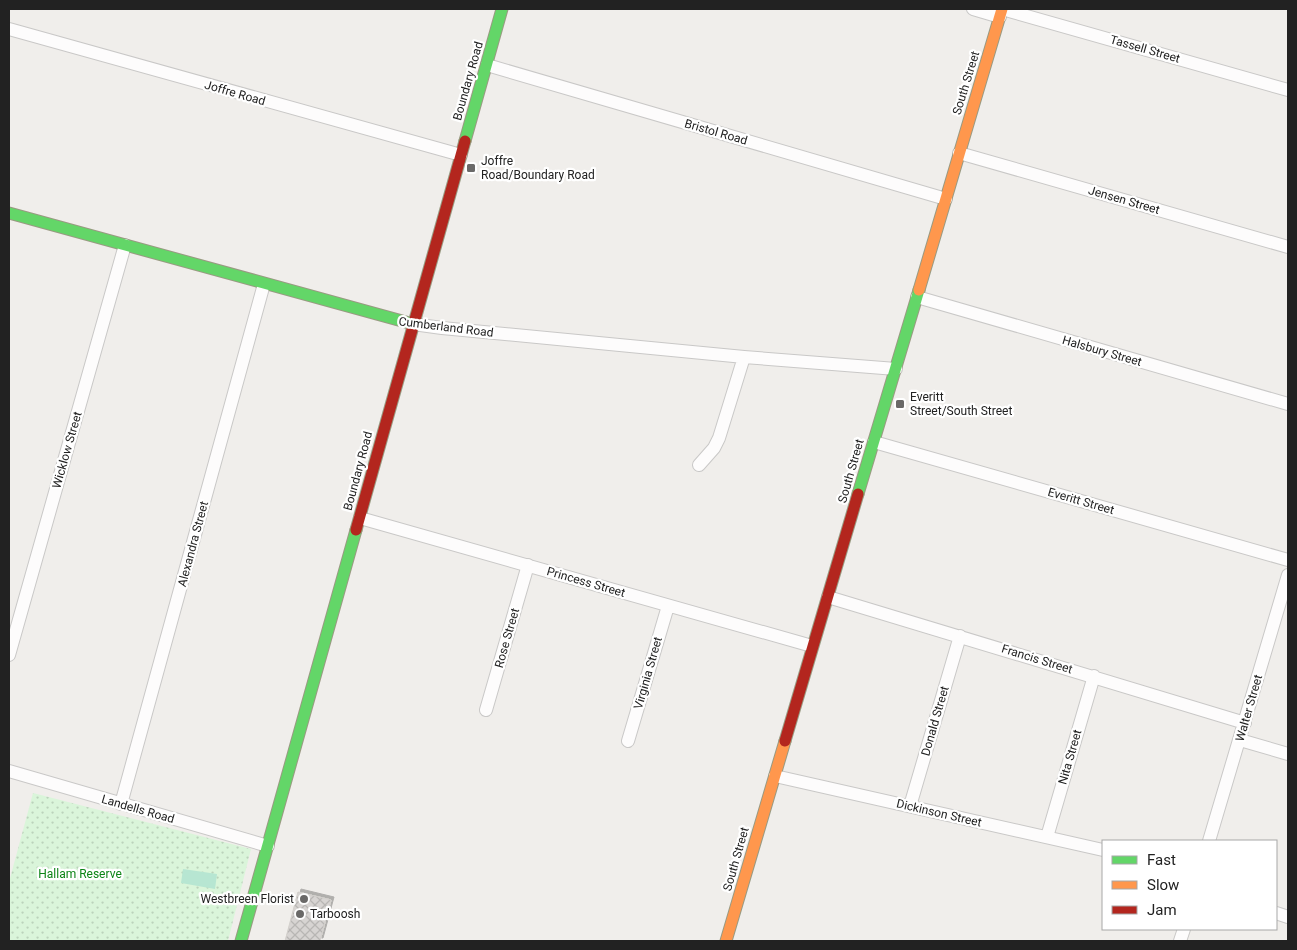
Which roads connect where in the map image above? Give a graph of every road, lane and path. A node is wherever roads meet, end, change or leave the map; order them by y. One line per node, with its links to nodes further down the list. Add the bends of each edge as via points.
1 (502, 9): 5 (main road, Boundary Road)
2 (973, 9): 3 (street, Tassell Street)
3 (1001, 13): 6 (street, Tassell Street); 7 (main road, South Street)
4 (9, 29): 8 (street, Joffre Road)
5 (487, 65): 8 (main road, Boundary Road); 9 (street, Bristol Road)
6 (1288, 90)
7 (959, 153): 9 (main road, South Street); 12 (street, Jensen Street)
8 (461, 155): 15 (main road, Boundary Road)
9 (946, 199): 14 (main road, South Street)
10 (9, 213): 11 (main road, Cumberland Road)
11 (125, 245): 13 (main road, Cumberland Road); 30 (street, Wicklow Street)
12 (1288, 247)
13 (264, 284): 15 (main road, Cumberland Road); 39 (street, Alexandra Street)
14 (917, 297): 17 (main road, South Street); 18 (street, Halsbury Street)
15 (413, 324): 16 (street, Cumberland Road); 21 (main road, Boundary Road)
16 (744, 357): 17 (street, Cumberland Road); 20 (street, via 719,438)
17 (896, 369): 19 (main road, South Street)
18 (1288, 404)
19 (874, 442): 22 (street, Everitt Street); 26 (main road, South Street)
20 (700, 465)
21 (360, 518): 23 (street, Princess Street); 43 (main road, Boundary Road)
22 (1288, 560)
23 (528, 565): 27 (street, Princess Street); 32 (street, Rose Street)
24 (1288, 576): 25 (street, Walter Street)
25 (1286, 589): 33 (street, Walter Street)
26 (828, 597): 28 (street, Francis Street); 29 (main road, South Street)
27 (668, 606): 29 (street, Princess Street); 35 (street, Virginia Street)
28 (960, 636): 31 (street, Francis Street); 40 (street, Donald Street)
29 (812, 646): 38 (main road, South Street)
30 (9, 655)
31 (1094, 676): 33 (street, Francis Street); 41 (street, Nita Street)
32 (486, 710)
33 (1244, 723): 34 (street, Walter Street)
34 (1240, 740): 36 (street); 42 (street, Walter Street)
35 (628, 741)
36 (1288, 754)
37 (9, 771): 39 (street, Landells Road)
38 (775, 776): 40 (street, Dickinson Street); 46 (main road, South Street)
39 (121, 804): 43 (street, Landells Road)
40 (910, 806): 41 (street, Dickinson Street)
41 (1047, 837): 44 (street, Dickinson Street)
42 (1210, 840)
43 (268, 846): 45 (main road, Boundary Road)
44 (1102, 850)
45 (241, 941)
46 (726, 941)

